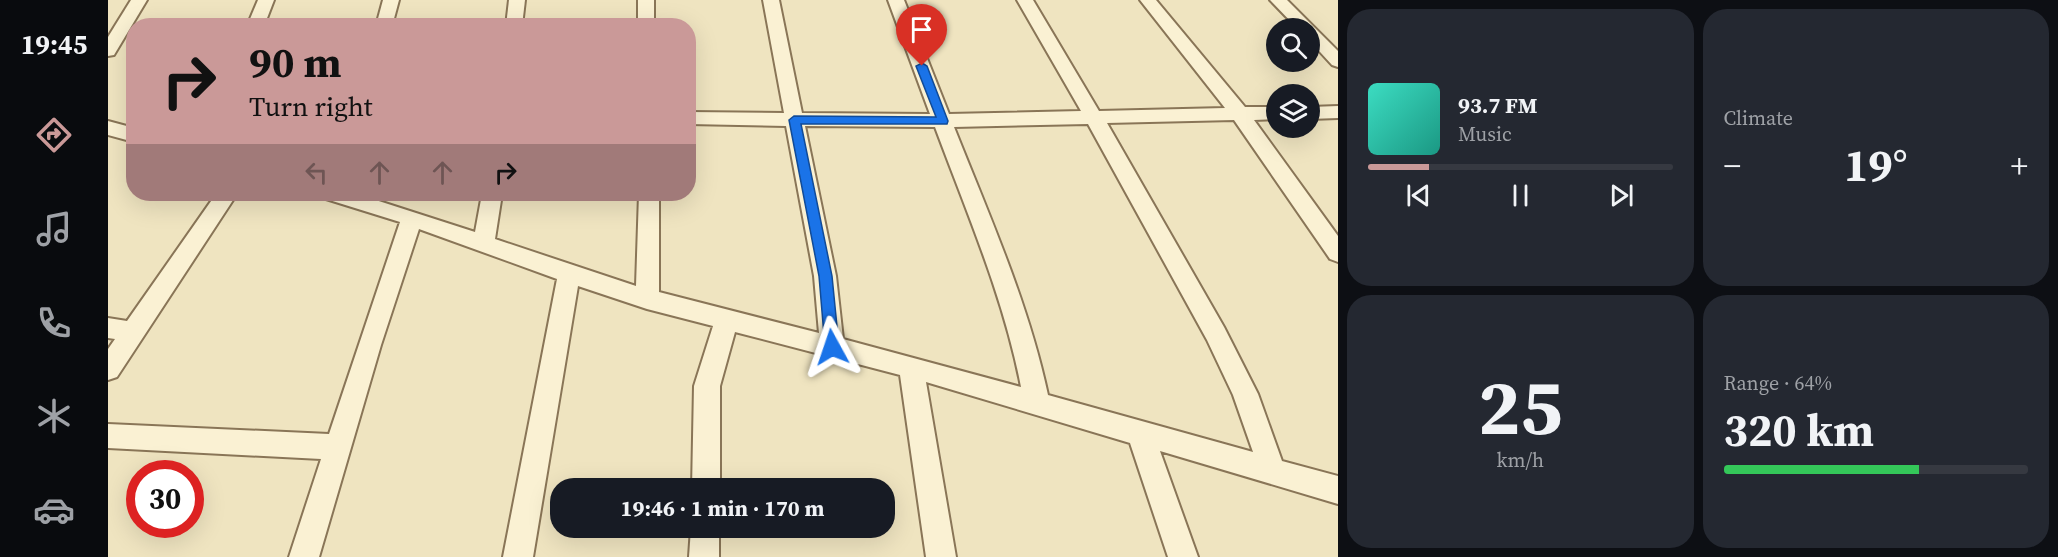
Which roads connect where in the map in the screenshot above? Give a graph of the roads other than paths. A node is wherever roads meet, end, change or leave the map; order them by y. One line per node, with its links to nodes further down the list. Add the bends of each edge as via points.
1 (139, 0): 11 (street)
2 (266, 0): 12 (street)
3 (391, 0): 13 (street)
4 (518, 0): 14 (street)
5 (646, 0): 15 (street)
6 (771, 0): 27 (street)
7 (896, 0): 28 (street)
8 (1025, 0): 25 (street)
9 (1149, 0): 23 (street)
10 (1278, 0): 16 (street)
11 (128, 18)
12 (258, 18)
13 (386, 18)
14 (515, 18)
15 (646, 18)
16 (1296, 18)
17 (126, 21): 19 (street)
18 (1320, 42): 20 (street)
19 (108, 51)
20 (1338, 61)
21 (1320, 112): 22 (street)
22 (1338, 112)
23 (1239, 113): 24 (street); 25 (street); 37 (street)
24 (1266, 113)
25 (1093, 116): 28 (street); 50 (street, via 1216,334 1245,394)
26 (696, 118): 27 (street)
27 (794, 120): 28 (street); 43 (street, via 825,276)
28 (943, 121): 46 (street, via 1008,293 1026,348)
29 (108, 128): 30 (street)
30 (126, 133)
31 (221, 201): 42 (street)
32 (357, 201): 35 (street)
33 (491, 201): 36 (street)
34 (649, 201): 39 (street)
35 (412, 218): 36 (street); 49 (street)
36 (484, 243): 38 (street)
37 (1338, 252)
38 (568, 274): 39 (street); 55 (street)
39 (647, 298): 40 (street)
40 (727, 319): 43 (street); 51 (street, via 706,386)
41 (108, 328): 42 (street)
42 (132, 332): 45 (street)
43 (832, 347): 44 (street)
44 (911, 367): 46 (street); 57 (street)
45 (108, 369)
46 (1037, 404): 47 (street)
47 (1140, 433): 50 (street); 58 (street)
48 (108, 436): 49 (street)
49 (337, 447): 54 (street)
50 (1274, 472): 52 (street)
51 (706, 478)
52 (1338, 490)
53 (705, 538): 56 (street)
54 (304, 557)
55 (518, 557)
56 (704, 557)
57 (940, 557)
58 (1183, 557)

